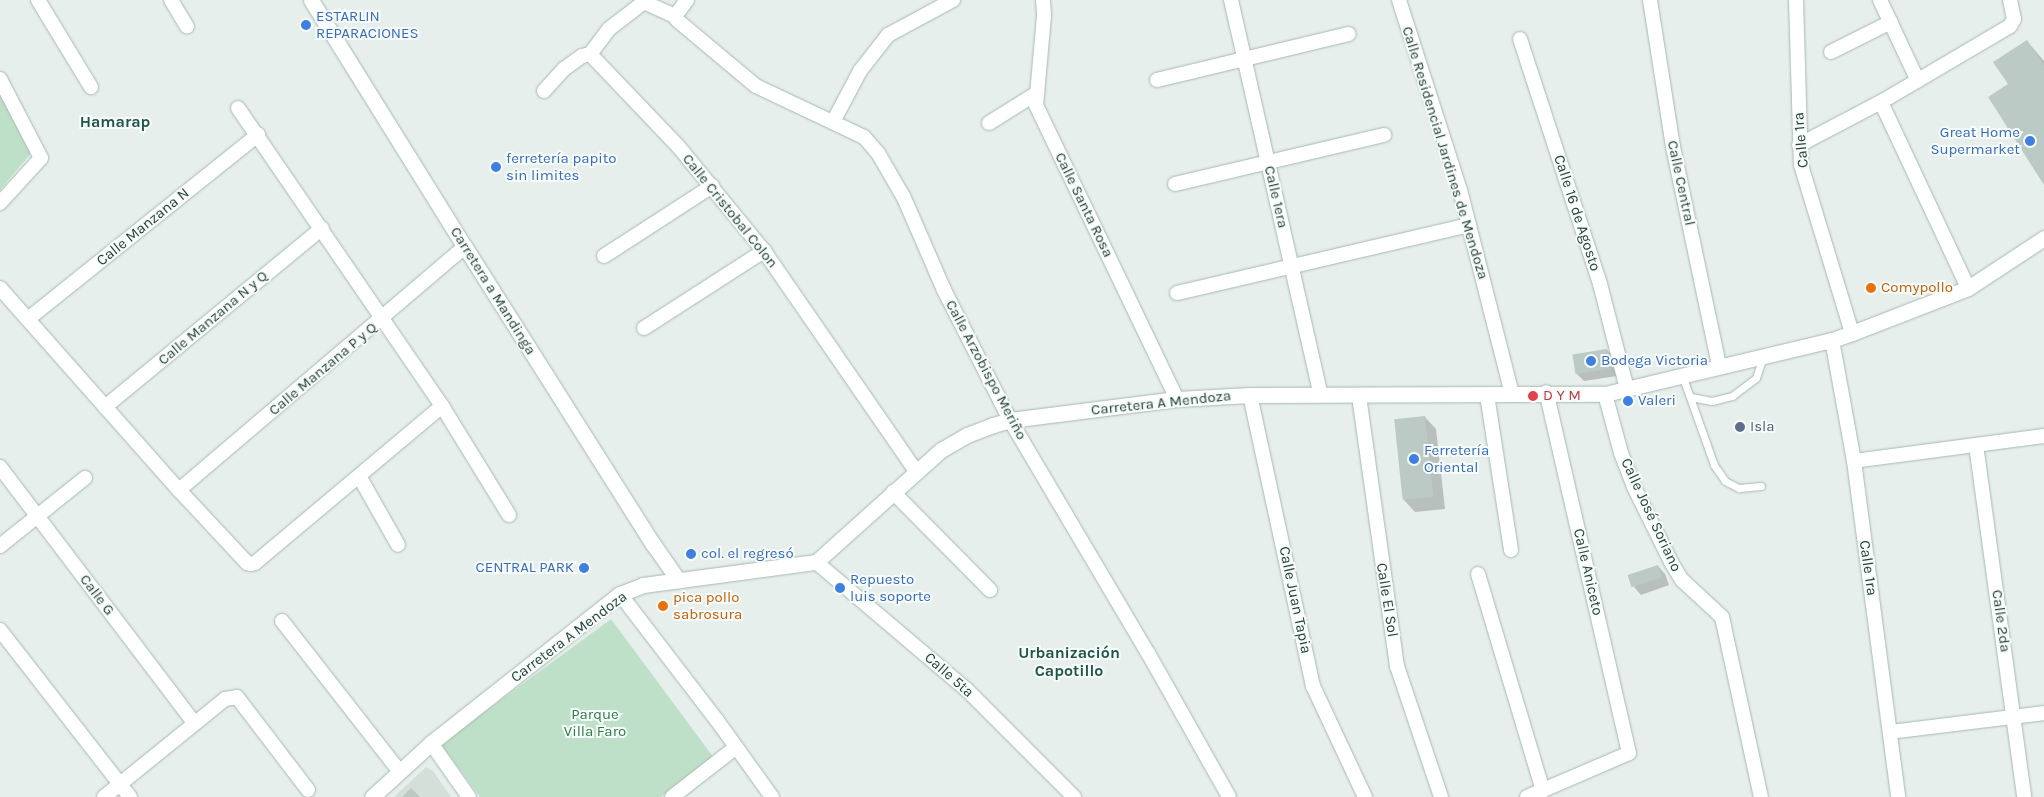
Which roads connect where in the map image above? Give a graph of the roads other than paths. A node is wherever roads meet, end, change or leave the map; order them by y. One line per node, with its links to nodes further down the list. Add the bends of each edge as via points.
1 (38, 0): 24 (street)
2 (171, 0): 15 (street)
3 (312, 0): 41 (street, Carretera a Mandinga)
4 (687, 0): 13 (street)
5 (951, 0): 29 (street, via 888,35 860,71)
6 (1043, 0): 26 (street, Calle Santa Rosa)
7 (1230, 0): 20 (street, Calle 1era)
8 (1399, 0): 38 (street, Calle Residencial Jardines de Mendoza)
9 (1650, 0): 54 (street, Calle Central, via 1673,147)
10 (1796, 0): 33 (street, Calle 1ra)
11 (1880, 0): 14 (street)
12 (2010, 0): 23 (street, via 2014,19 2010,26)
13 (675, 16): 19 (street, via 644,2 609,29); 29 (street, Calle Arzobispo Meriño, via 756,86)
14 (1891, 22): 18 (street); 23 (street)
15 (187, 27)
16 (1349, 34): 20 (street)
17 (1520, 39): 56 (street, Calle 16 de Agosto, via 1600,284)
18 (1831, 52)
19 (590, 54): 25 (street, via 564,69); 36 (street, Calle Cristobal Colon)
20 (1244, 59): 22 (street); 34 (street, Calle 1era)
21 (0, 80): 37 (street, via 41,158)
22 (1157, 80)
23 (1918, 81): 27 (street)
24 (91, 87)
25 (544, 91)
26 (1037, 93): 30 (street); 65 (street, Calle Santa Rosa, via 1036,105)
27 (1880, 102): 33 (street); 46 (street)
28 (238, 108): 31 (street)
29 (833, 122): 68 (street, Calle Arzobispo Meriño, via 864,137 889,170 944,290)
30 (989, 122)
31 (258, 135): 39 (street); 49 (street, Calle Manzana N)
32 (1384, 135): 34 (street)
33 (1799, 145): 51 (street, Calle 1ra, via 1800,165)
34 (1268, 163): 35 (street); 44 (street, Calle 1era)
35 (1175, 184)
36 (712, 186): 42 (street, Calle Cristobal Colon); 43 (street)
37 (0, 203)
38 (1470, 224): 44 (street); 58 (street, Calle Residencial Jardines de Mendoza)
39 (322, 228): 48 (street); 67 (street, Calle Manzana N y Q)
40 (2044, 238): 46 (street, Carretera A Mendoza)
41 (465, 247): 48 (street, Calle Manzana P y Q); 86 (street, Carretera a Mandinga)
42 (764, 251): 50 (street); 73 (street, Calle Cristobal Colon)
43 (604, 256)
44 (1292, 267): 47 (street); 61 (street, Calle 1era)
45 (0, 288): 49 (street)
46 (1968, 288): 51 (street, Carretera A Mendoza)
47 (1176, 293)
48 (383, 318): 66 (street); 77 (street, Calle Manzana P y Q)
49 (28, 319): 67 (street)
50 (644, 328)
51 (1852, 333): 52 (street, Carretera A Mendoza)
52 (1832, 340): 53 (street, Carretera A Mendoza); 71 (street, Calle 1ra)
53 (1764, 355): 54 (street, Carretera A Mendoza); 64 (lane, via 1756,378 1732,396 1712,401)
54 (1719, 366): 55 (street, Carretera A Mendoza)
55 (1682, 375): 56 (street, Carretera A Mendoza); 64 (lane)
56 (1626, 389): 59 (street, Carretera A Mendoza)
57 (1546, 392): 58 (street, Carretera A Mendoza); 59 (street, Carretera A Mendoza); 100 (street, Calle Aniceto, via 1629,753)
58 (1512, 394): 62 (street, Carretera A Mendoza)
59 (1605, 394): 112 (street, Calle José Soriano, via 1634,487 1671,562 1682,580 1722,617)
60 (1250, 395): 61 (street, Carretera A Mendoza); 65 (street, Carretera A Mendoza); 109 (street, Calle Juan Tapia, via 1313,686)
61 (1321, 395): 63 (street, Carretera A Mendoza)
62 (1487, 395): 63 (street, Carretera A Mendoza); 83 (street)
63 (1359, 396): 110 (street, Calle El Sol, via 1397,666)
64 (1691, 397): 76 (lane, via 1714,465 1725,482 1739,488)
65 (1177, 399): 68 (street, Carretera A Mendoza)
66 (442, 406): 74 (street); 79 (street)
67 (105, 407): 77 (street)
68 (1010, 420): 73 (street, Carretera A Mendoza, via 967,434); 108 (street, Calle Arzobispo Meriño)
69 (2044, 436): 70 (street)
70 (1976, 445): 71 (street); 92 (street, Calle 2da)
71 (1854, 461): 94 (street, Calle 1ra)
72 (0, 467): 80 (street, Calle G)
73 (916, 471): 78 (street, Carretera A Mendoza)
74 (359, 476): 77 (street, via 250,564); 81 (street)
75 (85, 478): 80 (street)
76 (1761, 486)
77 (179, 490)
78 (893, 492): 84 (street, Carretera A Mendoza); 87 (street)
79 (508, 515)
80 (39, 517): 82 (street); 93 (street, Calle G)
81 (398, 545)
82 (0, 546)
83 (1511, 550)
84 (816, 562): 86 (street, Carretera A Mendoza); 107 (street, Calle 5ta, via 966,689)
85 (1478, 574): 100 (street)
86 (678, 580): 88 (street, Carretera A Mendoza, via 644,585)
87 (990, 590)
88 (620, 594): 95 (street, Carretera A Mendoza); 96 (street)
89 (282, 622): 97 (street)
90 (0, 630): 98 (street)
91 (2044, 713): 92 (street)
92 (2014, 717): 94 (street); 114 (street, Calle 2da)
93 (194, 723): 98 (street); 99 (street, via 225,699 237,697)
94 (1890, 732): 113 (street, Calle 1ra)
95 (431, 743): 97 (street, Carretera A Mendoza); 104 (street)
96 (735, 748): 105 (street); 106 (street)
97 (400, 772): 103 (street, Carretera A Mendoza)
98 (120, 784): 101 (street); 102 (street)
99 (308, 790)
100 (1543, 790): 111 (street)
101 (104, 797)
102 (130, 797)
103 (372, 797)
104 (469, 797)
105 (672, 797)
106 (772, 797)
107 (1074, 797)
108 (1229, 797)
109 (1365, 797)
110 (1442, 797)
111 (1527, 797)
112 (1761, 797)
113 (1898, 797)
114 (2024, 797)

